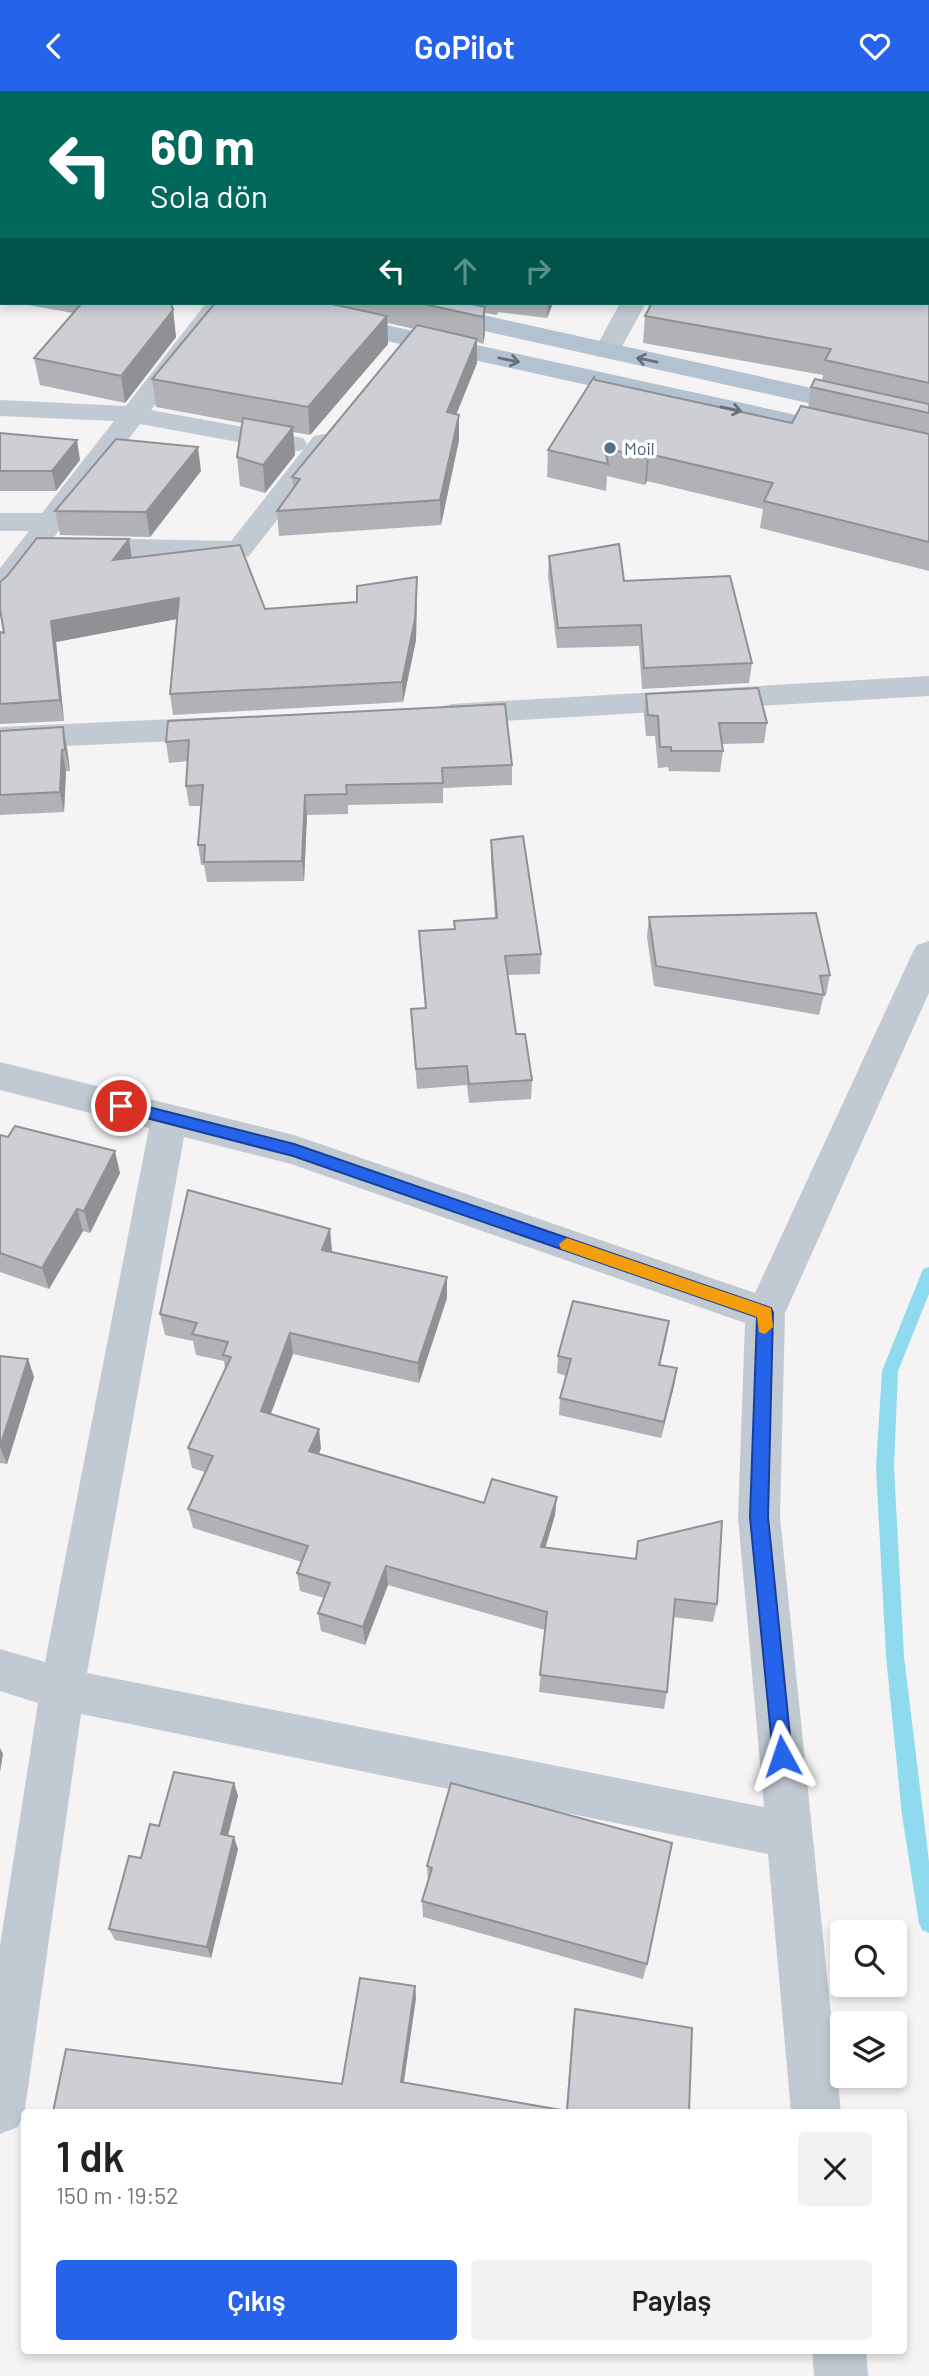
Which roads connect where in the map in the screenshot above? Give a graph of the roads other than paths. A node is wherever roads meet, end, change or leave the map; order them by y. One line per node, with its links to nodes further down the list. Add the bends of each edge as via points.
1 (217, 305): 7 (street)
2 (258, 305): 11 (main road, one-way to 11, via 403,348)
3 (404, 305): 5 (main road)
4 (632, 305): 5 (street)
5 (607, 351): 9 (main road, one-way to 5)
6 (0, 408): 7 (street)
7 (131, 414): 10 (street); 13 (street)
8 (344, 418): 10 (street)
9 (929, 422)
10 (318, 448): 14 (street, via 239,550)
11 (929, 452)
12 (0, 522): 13 (street)
13 (50, 522): 14 (street)
14 (31, 547): 15 (street)
15 (0, 588)
16 (929, 686): 17 (street)
17 (429, 716)
18 (249, 726): 19 (street)
19 (0, 738)
20 (929, 954): 23 (street)
21 (0, 1076): 22 (street)
22 (169, 1118): 23 (street, via 294,1150); 25 (street)
23 (765, 1313): 26 (street, via 759,1517)
24 (0, 1670): 25 (street)
25 (62, 1689): 26 (street); 27 (street)
26 (790, 1835): 28 (street)
27 (0, 2109)
28 (816, 2109)
29 (839, 2354): 30 (street)
30 (841, 2376)

